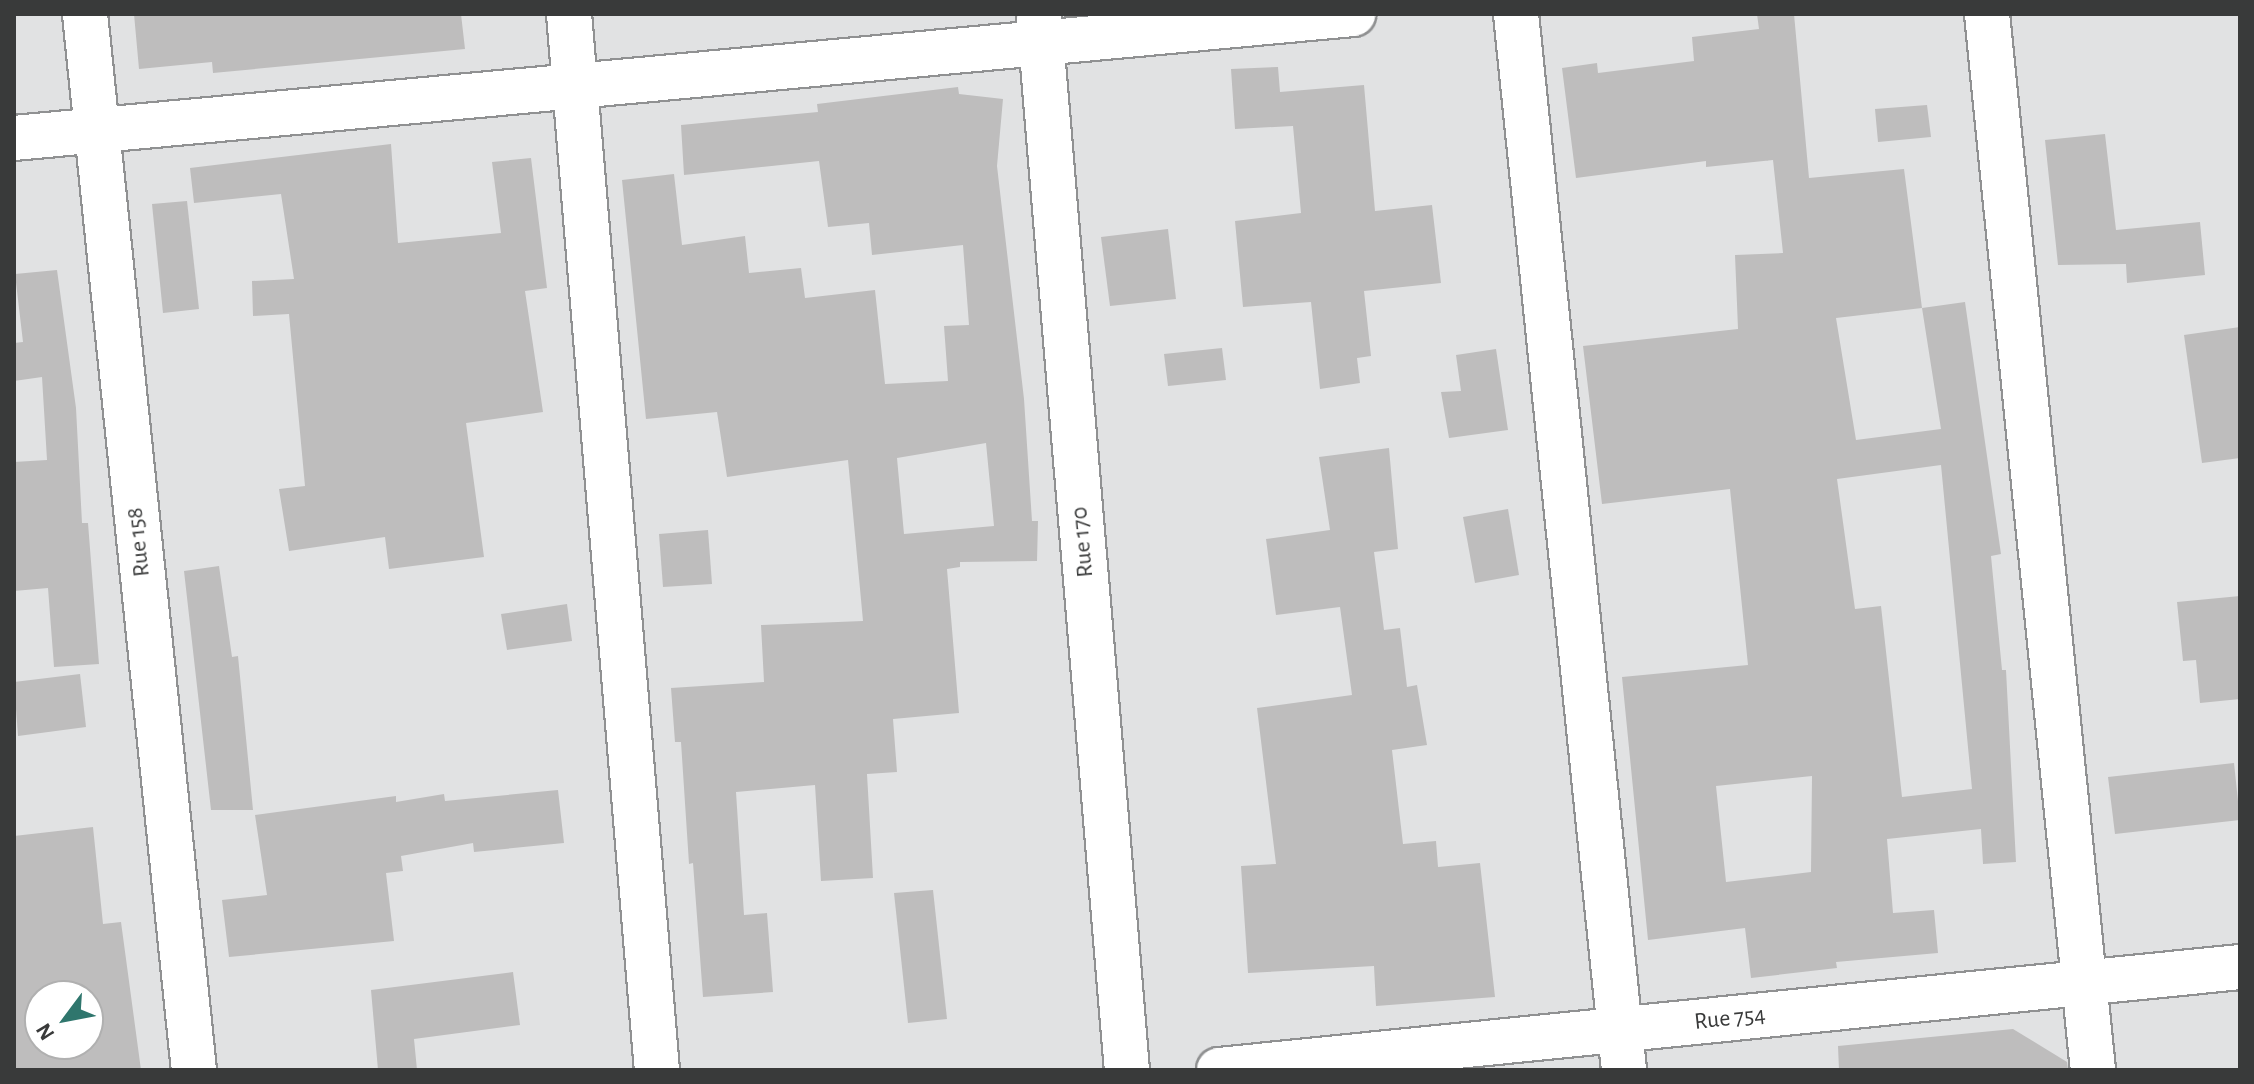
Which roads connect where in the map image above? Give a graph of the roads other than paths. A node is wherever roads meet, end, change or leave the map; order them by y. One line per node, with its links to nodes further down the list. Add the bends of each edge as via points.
1 (85, 14): 8 (street, Rue 158)
2 (569, 14): 7 (street)
3 (1353, 14): 6 (street)
4 (1516, 14): 12 (street)
5 (1987, 14): 11 (street)
6 (1040, 28): 7 (street); 15 (street, Rue 170)
7 (576, 86): 8 (street); 14 (street)
8 (96, 130): 9 (street); 13 (street, Rue 158)
9 (14, 138)
10 (2240, 967): 11 (street, Rue 754)
11 (2084, 983): 12 (street, Rue 754); 17 (street)
12 (1622, 1050): 16 (street, Rue 754)
13 (194, 1070)
14 (657, 1070)
15 (1127, 1070)
16 (1219, 1070)
17 (2093, 1070)

